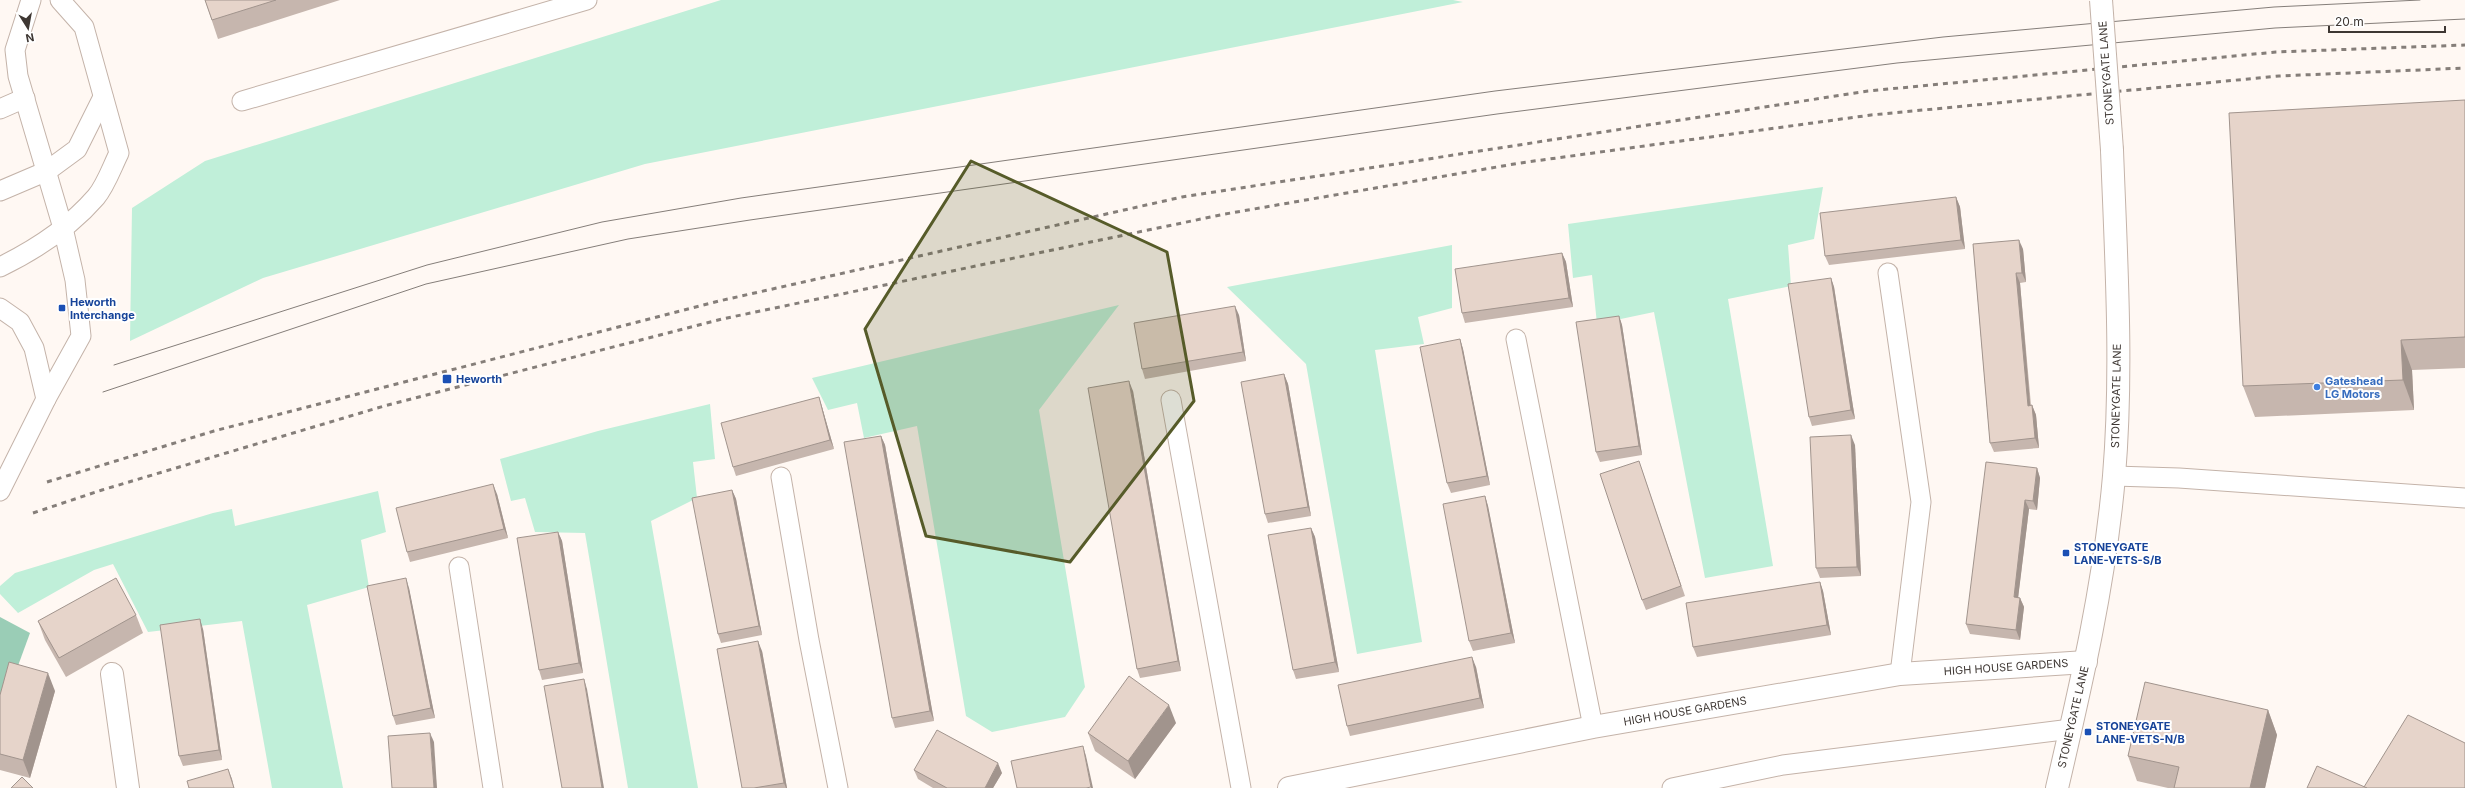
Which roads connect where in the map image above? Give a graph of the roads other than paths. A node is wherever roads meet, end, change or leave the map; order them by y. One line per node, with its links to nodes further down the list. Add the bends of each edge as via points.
1 (31, 0): 6 (lane, via 15,50 18,76)
2 (60, 0): 5 (lane, via 84,27)
3 (587, 0): 7 (lane)
4 (2101, 0): 18 (street, STONEYGATE LANE, bridge, via 2112,150 2118,363)
5 (103, 97): 9 (lane, via 77,149); 11 (lane, via 118,153 97,196)
6 (25, 98): 8 (lane); 9 (lane)
7 (242, 101)
8 (0, 109)
9 (47, 171): 10 (lane); 11 (lane)
10 (0, 191)
11 (63, 228): 12 (lane, via 20,257); 16 (lane, via 75,280 81,336)
12 (0, 267)
13 (1888, 273): 25 (lane, via 1921,502)
14 (0, 308): 16 (lane, via 20,322 34,348)
15 (1516, 339): 26 (lane)
16 (46, 399): 20 (lane)
17 (1171, 400): 31 (lane)
18 (2114, 476): 21 (lane, via 2179,478); 23 (street, STONEYGATE LANE, via 2103,573)
19 (781, 477): 30 (lane)
20 (0, 491)
21 (2465, 498)
22 (459, 566): 29 (lane)
23 (2086, 662): 25 (street, HIGH HOUSE GARDENS); 27 (street, STONEYGATE LANE)
24 (112, 674): 28 (street)
25 (1900, 674): 26 (street, HIGH HOUSE GARDENS)
26 (1593, 727): 32 (street, HIGH HOUSE GARDENS)
27 (2071, 729): 33 (lane, via 1783,765); 34 (street, STONEYGATE LANE)
28 (128, 788)
29 (493, 788)
30 (838, 788)
31 (1241, 788)
32 (1289, 788)
33 (1672, 788)
34 (2057, 788)

